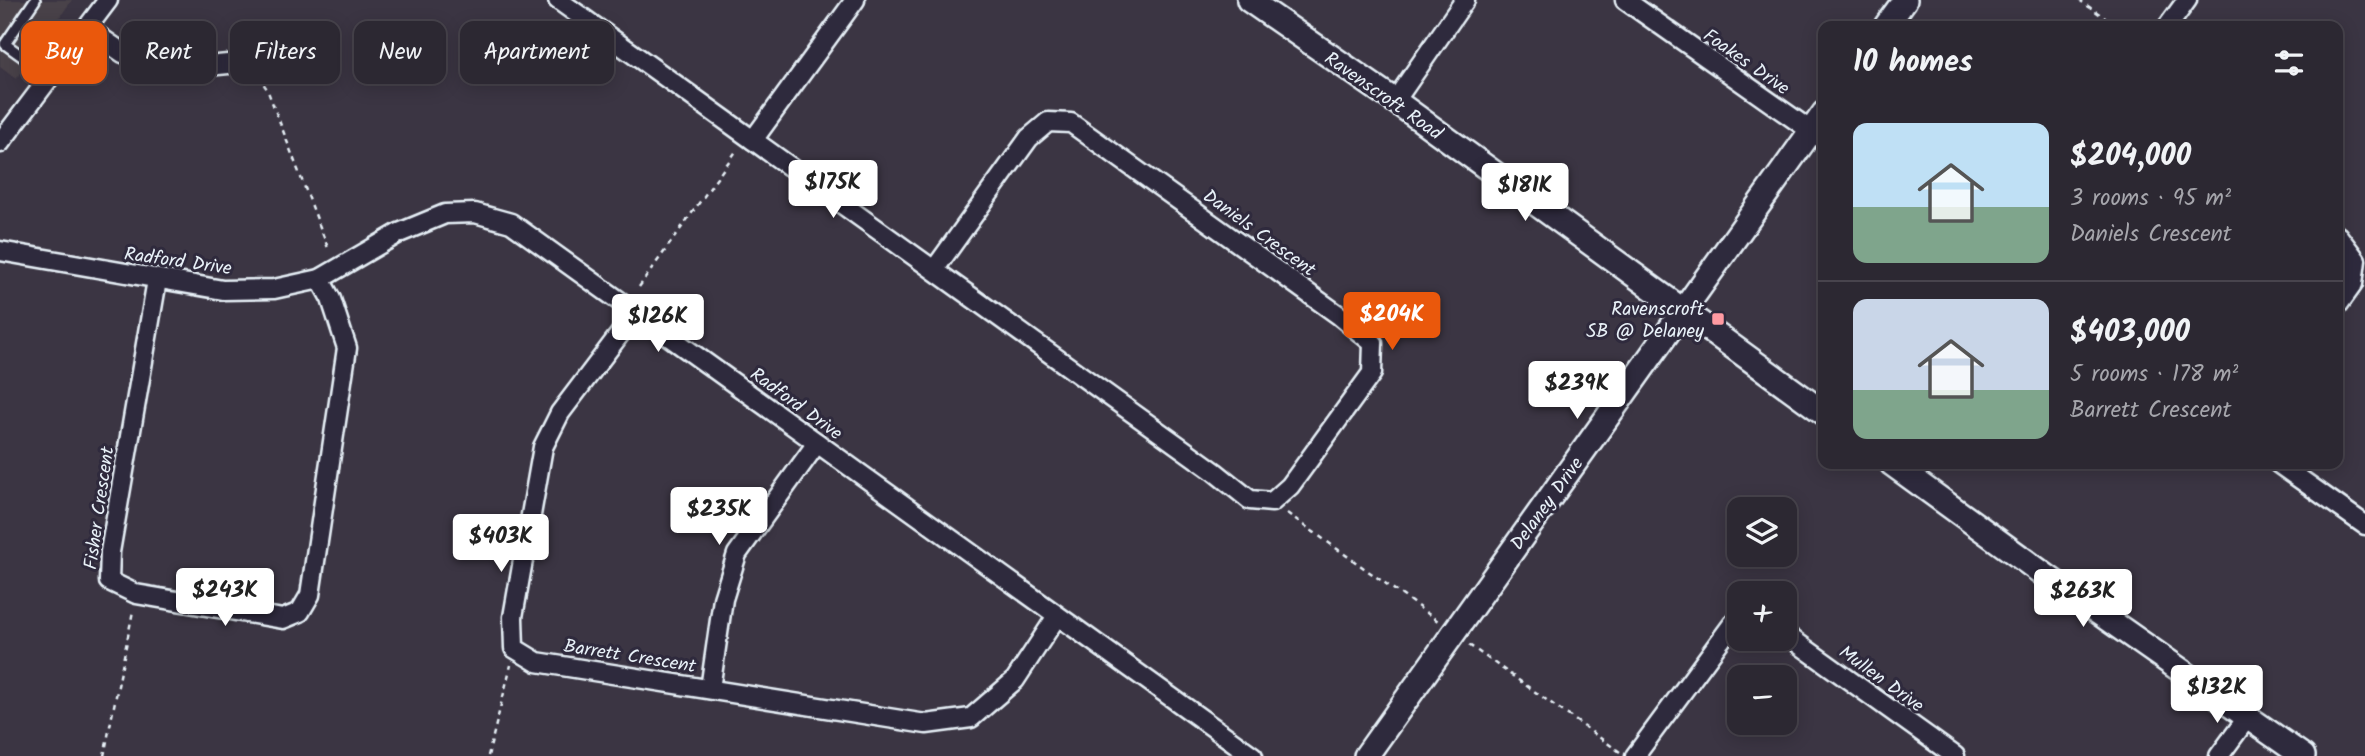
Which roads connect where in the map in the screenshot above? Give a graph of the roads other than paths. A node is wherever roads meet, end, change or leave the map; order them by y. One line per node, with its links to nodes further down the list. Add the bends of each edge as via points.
1 (35, 0): 14 (lane, via 5,44)
2 (108, 0): 10 (street)
3 (558, 0): 20 (street, Daniels Crescent)
4 (855, 0): 20 (street)
5 (1249, 0): 17 (street, Ravenscroft Road)
6 (1465, 0): 17 (street)
7 (1625, 0): 18 (street, Foakes Drive)
8 (1905, 0): 11 (street)
9 (2187, 0): 12 (street)
10 (94, 21)
11 (1890, 21)
12 (2172, 21)
13 (107, 42): 15 (street, via 168,70)
14 (21, 55)
15 (230, 64)
16 (45, 84): 21 (street)
17 (1395, 101): 28 (street, Ravenscroft Road)
18 (1818, 127)
19 (1818, 129): 28 (street, Delaney Drive)
20 (753, 140): 24 (street, Daniels Crescent)
21 (0, 143)
22 (2343, 243): 27 (street, via 2356,260 2353,284)
23 (0, 251): 26 (street, Radford Drive)
24 (934, 270): 24 (street, Daniels Crescent, via 1250,500 1272,502 1290,486 1372,373 1373,343 1070,123 1048,122 1029,138)
25 (320, 279): 26 (street, Radford Drive, via 274,289 223,290); 26 (street, Fisher Crescent, via 347,348 310,596 300,612 283,619 136,594 109,581 110,552); 29 (street, Radford Drive, via 399,233 445,214 475,214 510,223)
26 (157, 280)
27 (2343, 298)
28 (1683, 311): 30 (street, Ravenscroft Road); 41 (street, Delaney Drive)
29 (635, 314): 31 (street, Radford Drive); 38 (street, Barrett Crescent, via 560,413 543,447 513,617 514,648 537,662)
30 (1818, 409)
31 (817, 443): 35 (street, Radford Drive); 38 (street, via 737,554 723,598)
32 (1899, 469): 39 (street)
33 (2286, 469): 34 (street)
34 (2365, 525)
35 (1057, 616): 38 (street, Barrett Crescent, via 1015,680 971,718 926,724); 40 (street, Radford Drive)
36 (1727, 632): 42 (street)
37 (1797, 643): 43 (street, Mullen Drive)
38 (710, 689)
39 (2247, 718): 44 (street); 45 (street)
40 (1253, 756)
41 (1366, 756)
42 (1635, 756)
43 (1955, 756)
44 (2219, 756)
45 (2302, 756)

